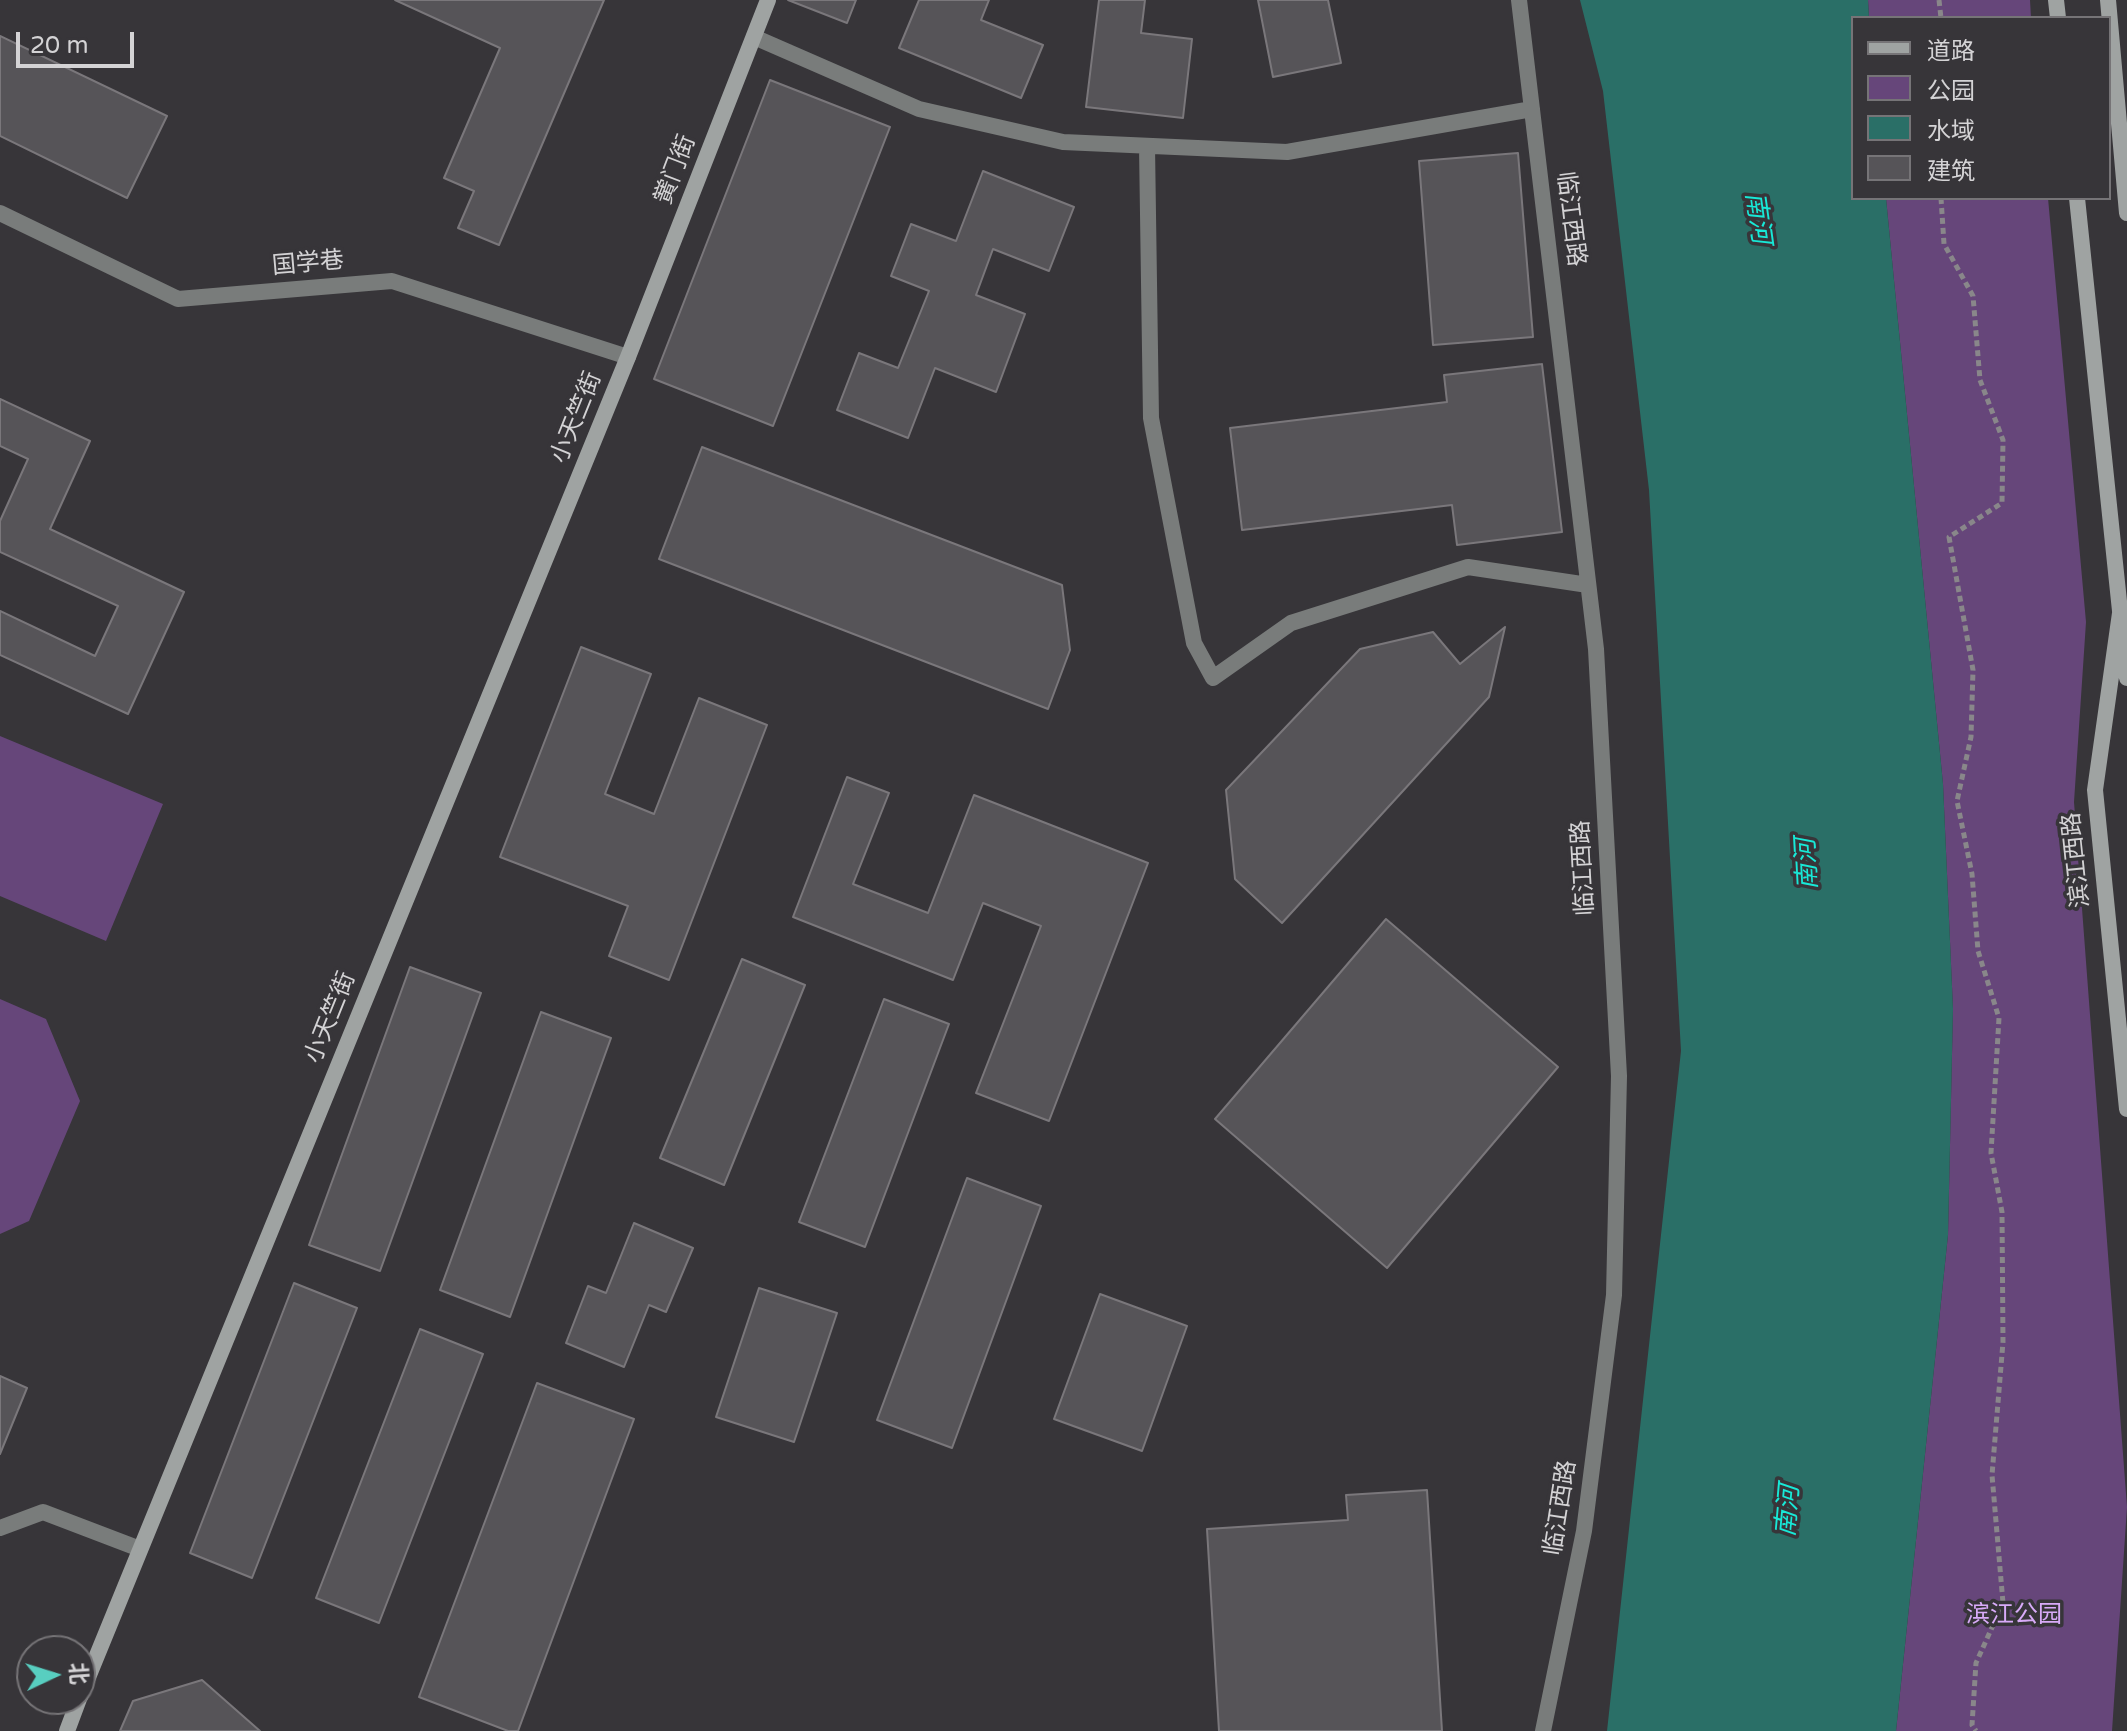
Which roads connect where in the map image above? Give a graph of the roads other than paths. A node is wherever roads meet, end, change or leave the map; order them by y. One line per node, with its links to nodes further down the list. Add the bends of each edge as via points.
1 (768, 0): 4 (street, 黉门街)
2 (1519, 0): 5 (street, 临江西路)
3 (2111, 34): 9 (street)
4 (754, 37): 6 (street, via 919,109 1063,142); 10 (street, 黉门街)
5 (1532, 109): 6 (street, via 1287,152); 11 (street, 临江西路)
6 (1147, 146): 11 (street, via 1151,418 1194,643 1213,678 1291,623 1468,567)
7 (2077, 200): 12 (street, 滨江西路)
8 (0, 213): 10 (street, 国学巷, via 178,299 392,281)
9 (2127, 213)
10 (628, 357): 16 (street, 小天竺街)
11 (1588, 585): 18 (street, 临江西路, via 1619,1076 1614,1295 1584,1531)
12 (2121, 606): 13 (street, 滨江西路); 14 (street, 滨江西路, via 2095,790)
13 (2127, 678)
14 (2127, 1109)
15 (0, 1528): 16 (street, via 43,1512)
16 (140, 1549): 17 (street, 小天竺街)
17 (96, 1658)
18 (1543, 1731)

